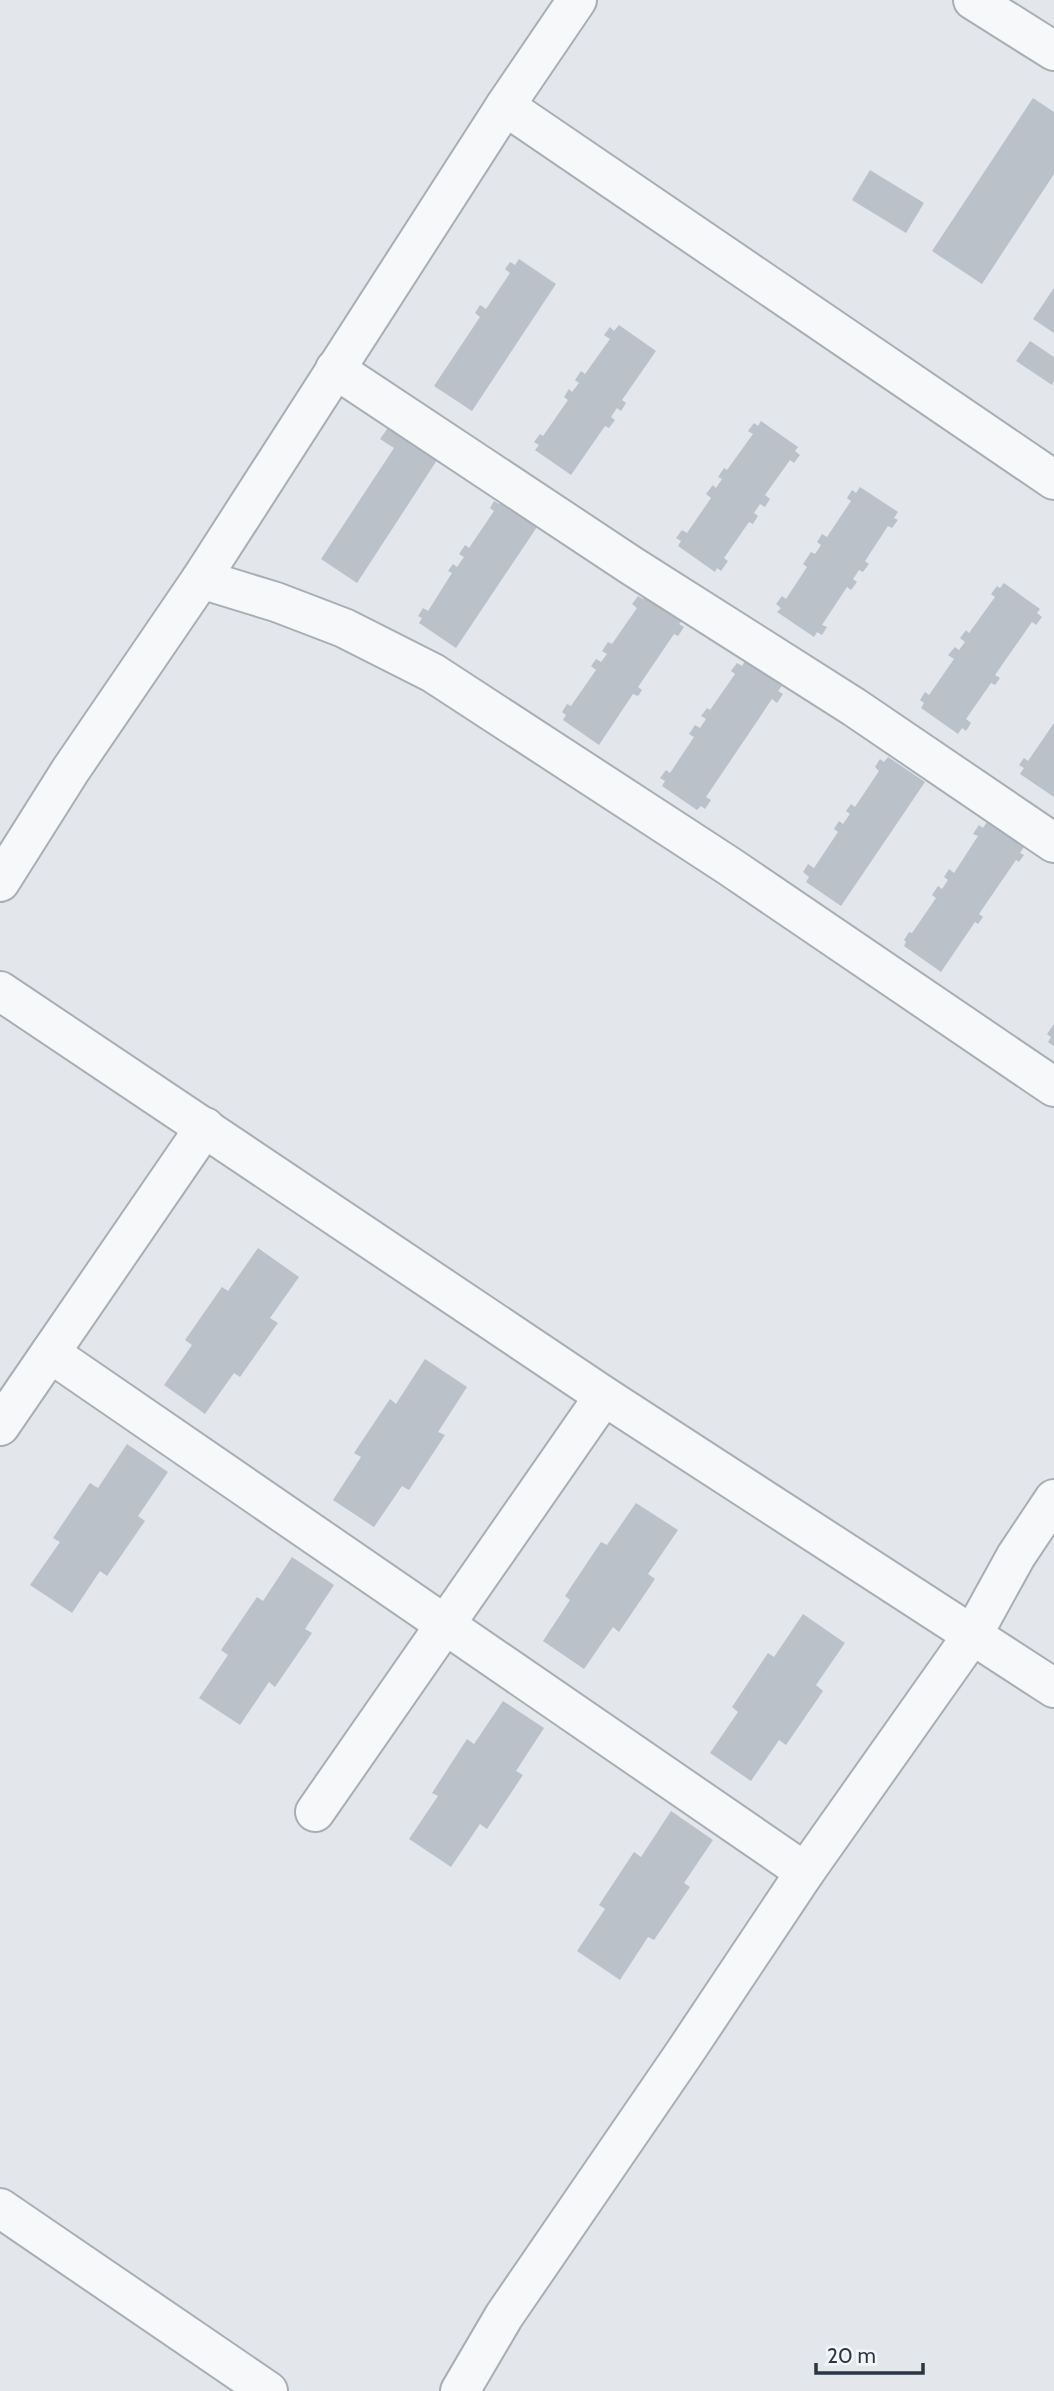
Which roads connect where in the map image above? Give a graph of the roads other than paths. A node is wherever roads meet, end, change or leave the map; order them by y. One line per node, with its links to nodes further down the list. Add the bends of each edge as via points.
1 (577, 0): 4 (lane)
2 (974, 0): 3 (lane)
3 (1054, 51)
4 (505, 106): 5 (lane); 6 (lane)
5 (335, 369): 7 (lane); 8 (lane)
6 (1054, 480)
7 (201, 579): 9 (lane); 11 (lane, via 344,628 433,673 729,866)
8 (1054, 843)
9 (0, 883)
10 (0, 991): 12 (lane)
11 (1054, 1087)
12 (205, 1127): 13 (lane); 14 (lane)
13 (50, 1353): 15 (lane); 17 (lane)
14 (604, 1396): 17 (lane); 18 (lane)
15 (0, 1426)
16 (1054, 1499): 18 (lane)
17 (444, 1623): 20 (lane); 21 (lane)
18 (973, 1634): 19 (lane); 21 (lane)
19 (1054, 1688)
20 (314, 1812)
21 (805, 1872): 24 (lane, via 504,2316)
22 (0, 2208): 23 (lane)
23 (268, 2391)
24 (460, 2391)

